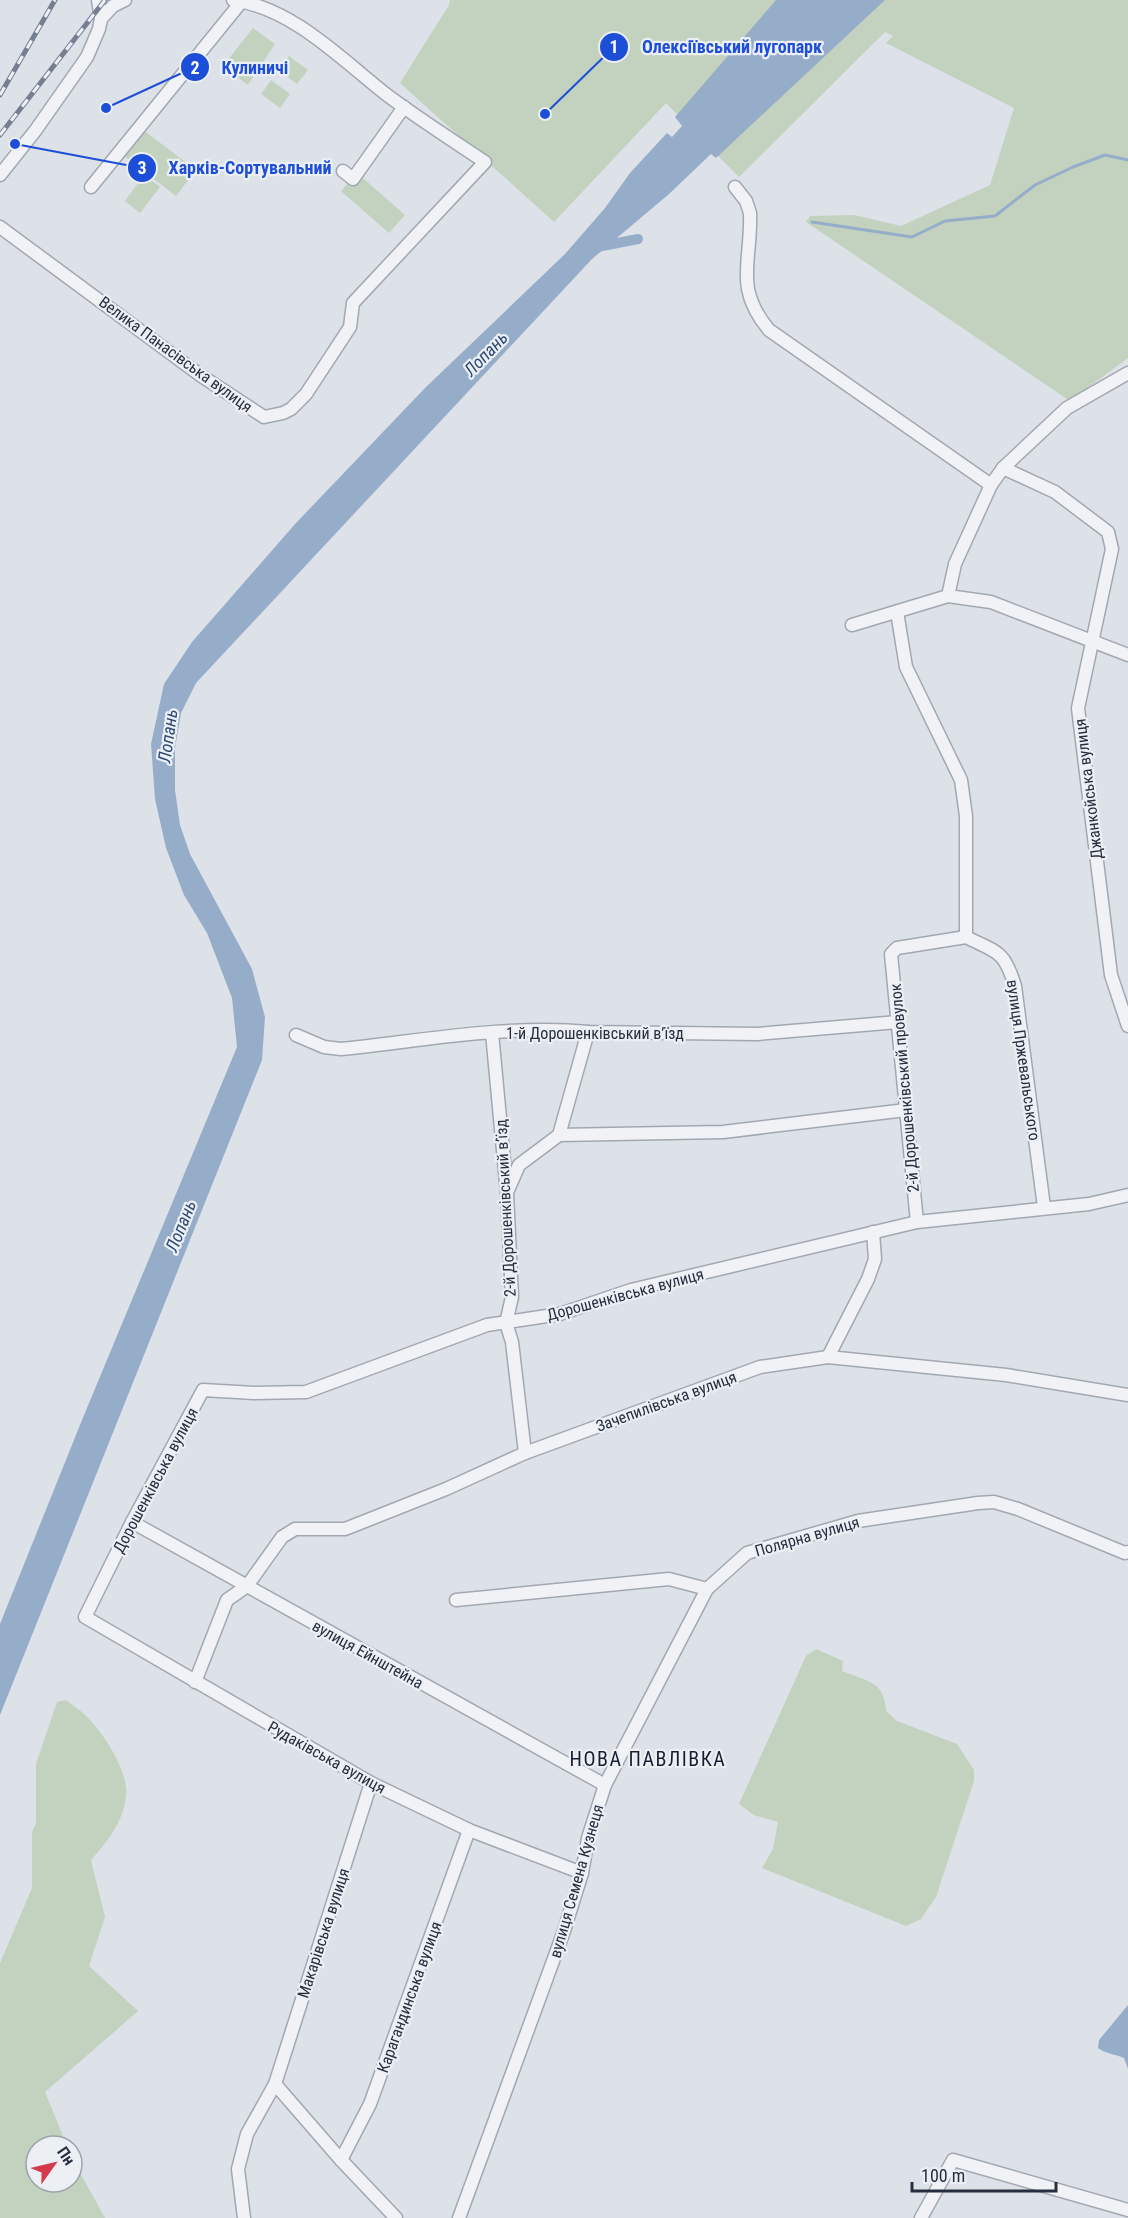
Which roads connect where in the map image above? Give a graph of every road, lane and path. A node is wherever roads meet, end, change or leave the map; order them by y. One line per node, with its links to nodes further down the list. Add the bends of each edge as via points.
1 (98, 0): 4 (street)
2 (125, 0): 4 (street)
3 (238, 1): 5 (street, Велика Панасівська вулиця, via 315,35); 8 (street)
4 (101, 19): 7 (street, via 87,57)
5 (404, 107): 6 (street, via 353,179); 10 (street, Велика Панасівська вулиця, via 485,162 353,303 350,327 341,342 306,394 283,413 264,417 200,375)
6 (343, 171)
7 (0, 176)
8 (91, 187)
9 (735, 187): 13 (street, via 746,201 750,225 746,291 769,330)
10 (0, 227)
11 (1128, 373): 12 (street, via 1067,408)
12 (1003, 468): 13 (street); 17 (street, Джанкойська вулиця, via 1056,492 1108,532 1112,549)
13 (991, 485): 14 (street, via 955,564)
14 (948, 596): 15 (street); 17 (street, via 991,602)
15 (897, 612): 16 (street); 19 (street, via 906,667 961,780 966,816)
16 (852, 625)
17 (1091, 641): 18 (street); 21 (street, Джанкойська вулиця, via 1078,708 1111,975)
18 (1128, 655)
19 (966, 938): 20 (street, 2-й Дорошенківський провулок, via 897,948 891,954); 29 (street, вулиця Пржевальського, via 1003,956 1016,986)
20 (898, 1022): 22 (street, 1-й Дорошенківський в’їзд, via 758,1034); 25 (street, 2-й Дорошенківський провулок)
21 (1128, 1026)
22 (588, 1032): 23 (street, 1-й Дорошенківський в’їзд, via 564,1029); 26 (street)
23 (492, 1033): 24 (street, 1-й Дорошенківський в’їзд, via 341,1049 324,1047); 27 (street, 2-й Дорошенківський в’їзд)
24 (296, 1035)
25 (906, 1110): 26 (street, via 723,1132); 30 (street, 2-й Дорошенківський провулок)
26 (559, 1135): 27 (street, via 519,1165)
27 (507, 1193): 32 (street, 2-й Дорошенківський в’їзд, via 512,1297)
28 (1128, 1195): 29 (street, Дорошенківська вулиця, via 1089,1204)
29 (1044, 1207): 30 (street, Дорошенківська вулиця)
30 (917, 1222): 31 (street, Дорошенківська вулиця)
31 (873, 1232): 32 (street, Дорошенківська вулиця, via 631,1290 560,1314); 33 (street, via 875,1259 868,1279)
32 (506, 1323): 35 (street, 2-й Дорошенківський в’їзд, via 512,1342); 36 (street, Дорошенківська вулиця, via 487,1324 306,1392 203,1390)
33 (828, 1357): 34 (street, Зачепилівська вулиця, via 1006,1375); 35 (street, Зачепилівська вулиця, via 760,1367)
34 (1128, 1395)
35 (525, 1453): 38 (street, Зачепилівська вулиця, via 345,1529 295,1529 282,1537)
36 (132, 1522): 38 (street, вулиця Ейнштейна); 41 (street, Дорошенківська вулиця)
37 (1128, 1552): 39 (street, Полярна вулиця, via 1018,1509 994,1502 978,1503 858,1521 747,1553)
38 (247, 1586): 42 (street, Зачепилівська вулиця, via 227,1600); 44 (street, вулиця Ейнштейна)
39 (707, 1589): 40 (street, via 669,1579); 44 (street, вулиця Семена Кузнеця)
40 (456, 1600)
41 (85, 1617): 42 (street, Рудаківська вулиця)
42 (195, 1682): 43 (street, Рудаківська вулиця)
43 (370, 1783): 45 (street, Рудаківська вулиця); 47 (street, Макарівська вулиця)
44 (605, 1785): 46 (street, вулиця Семена Кузнеця, via 588,1838)
45 (469, 1830): 46 (street, Рудаківська вулиця); 48 (street, Карагандинська вулиця, via 370,2104)
46 (582, 1873): 53 (street, вулиця Семена Кузнеця)
47 (274, 2084): 48 (street); 51 (street, Макарівська вулиця, via 247,2134 238,2169)
48 (341, 2160): 52 (street)
49 (1128, 2210): 50 (street, via 953,2160)
50 (927, 2216)
51 (244, 2218)
52 (396, 2218)
53 (459, 2218)

